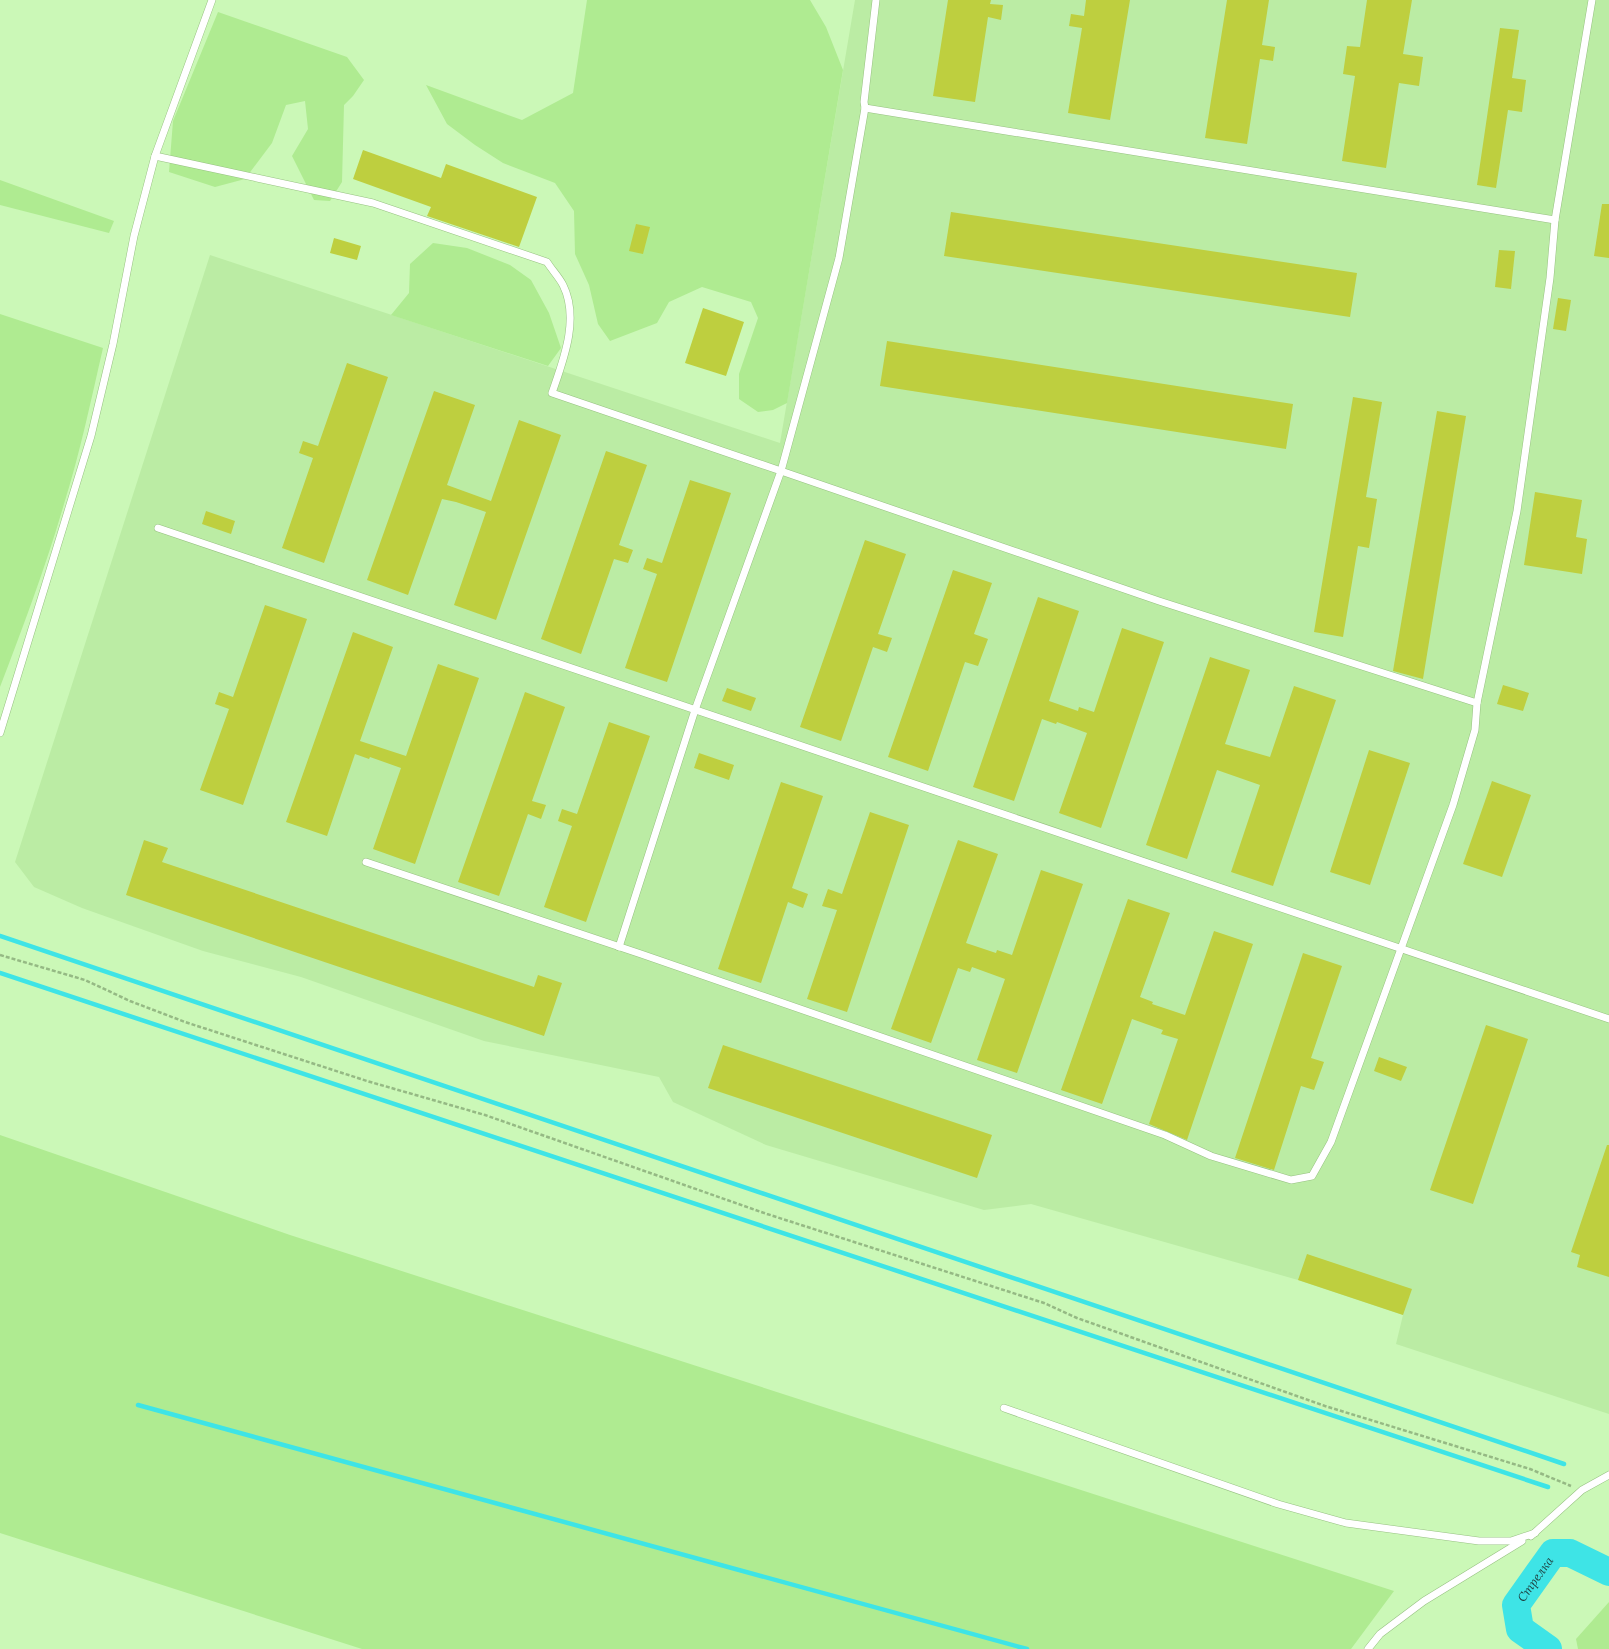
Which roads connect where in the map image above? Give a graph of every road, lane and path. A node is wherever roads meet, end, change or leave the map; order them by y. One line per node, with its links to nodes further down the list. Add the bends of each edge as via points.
1 (212, 0): 5 (lane)
2 (876, 0): 4 (lane, via 864,102)
3 (1592, 0): 6 (lane)
4 (866, 108): 6 (lane); 7 (lane, via 839,258)
5 (154, 156): 7 (lane, via 373,203 547,262 563,286 570,310 568,339 552,393); 11 (lane, via 91,436)
6 (1555, 220): 9 (lane, via 1550,278 1517,511)
7 (781, 471): 9 (lane, via 1160,601); 10 (lane)
8 (158, 528): 10 (lane)
9 (1477, 703): 14 (lane, via 1475,730 1453,805)
10 (696, 710): 13 (lane); 14 (lane)
11 (0, 733)
12 (366, 862): 13 (lane)
13 (619, 947): 14 (lane, via 1165,1135 1211,1156 1291,1180 1312,1176 1331,1142)
14 (1400, 949): 16 (lane)
15 (0, 955): 19 (path, via 85,980 185,1022 367,1081 485,1115 767,1214 1044,1303 1077,1318 1325,1406 1530,1469)
16 (1609, 1019)
17 (1004, 1408): 20 (lane, via 1278,1504 1346,1524 1479,1541 1511,1541)
18 (1609, 1475): 19 (lane)
19 (1582, 1490): 20 (lane)
20 (1535, 1533): 21 (lane, via 1424,1601 1380,1634)
21 (1368, 1649)

